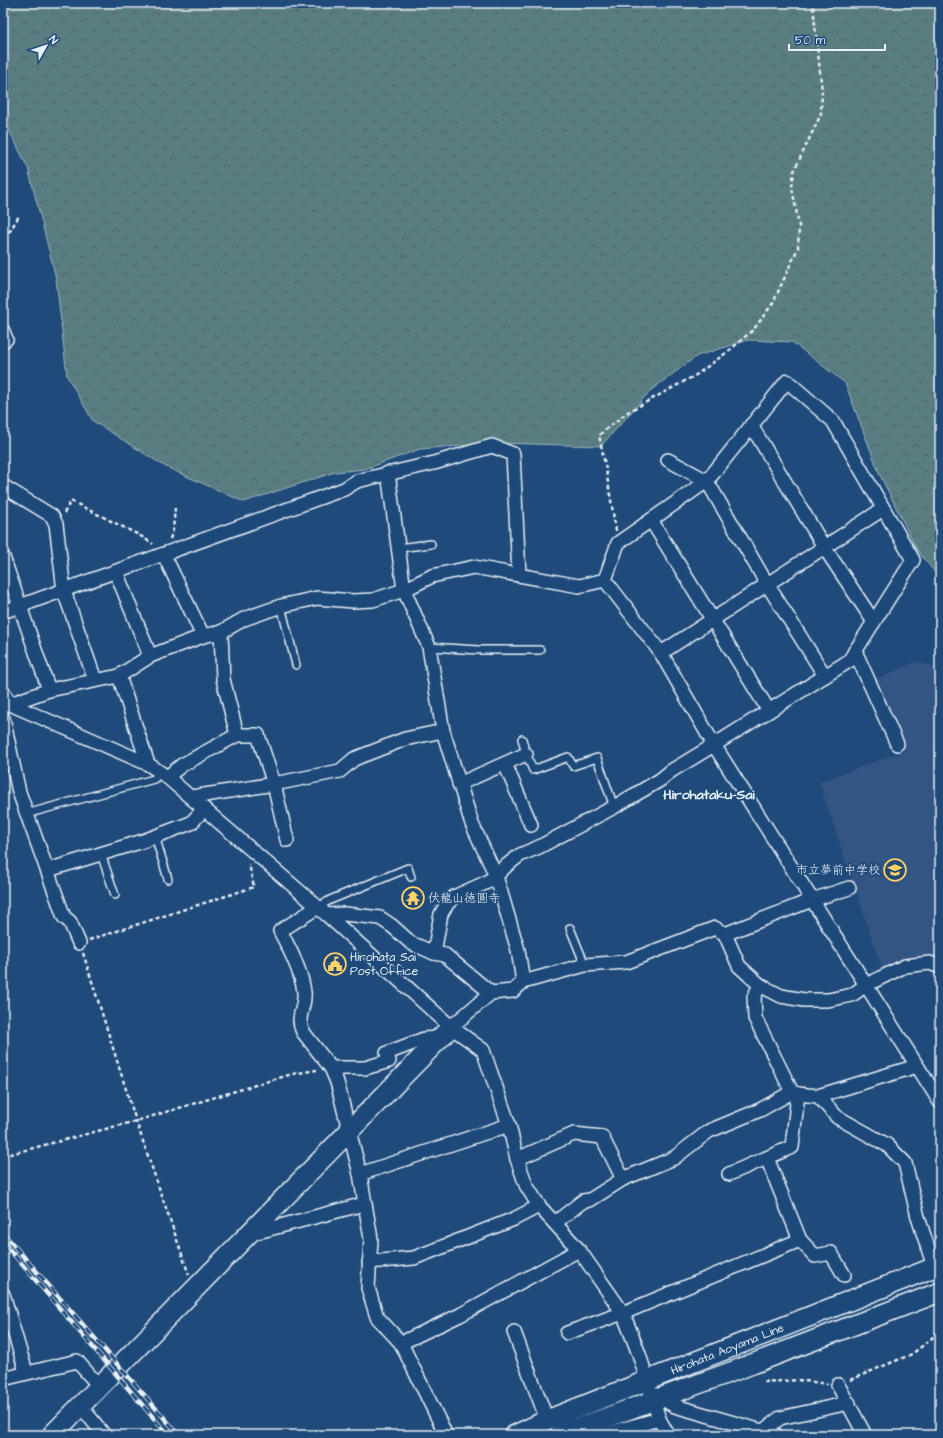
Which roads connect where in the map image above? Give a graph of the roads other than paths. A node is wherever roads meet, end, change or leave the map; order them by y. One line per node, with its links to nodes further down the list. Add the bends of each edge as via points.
1 (3, 331): 2 (street, via 6,339)
2 (3, 341)
3 (752, 425): 6 (street); 8 (street, via 787,381 833,421); 11 (street)
4 (668, 460): 6 (street)
5 (388, 473): 12 (street); 13 (street, via 357,481 344,489); 16 (street, via 492,446 513,454)
6 (707, 481): 9 (street); 18 (street)
7 (3, 486): 20 (street, via 52,516 56,524)
8 (883, 509): 11 (street); 25 (street, via 913,560)
9 (652, 520): 17 (street, via 618,543); 24 (street)
10 (431, 544): 12 (lane)
11 (824, 547): 18 (street); 25 (street)
12 (398, 548): 19 (street)
13 (163, 552): 15 (street); 27 (street)
14 (3, 557): 22 (street)
15 (116, 572): 20 (street); 32 (street)
16 (519, 575): 17 (street, via 579,586); 19 (street, via 474,567 432,576)
17 (605, 580): 31 (street)
18 (767, 584): 24 (street); 35 (street)
19 (404, 590): 21 (street, via 373,600 317,598); 28 (street)
20 (64, 591): 22 (street); 36 (street)
21 (281, 606): 26 (street, via 244,618); 33 (lane)
22 (20, 607): 23 (street); 37 (street)
23 (3, 612)
24 (713, 620): 31 (street); 40 (street)
25 (874, 622): 30 (street)
26 (221, 632): 27 (street); 43 (street, via 223,679)
27 (203, 636): 32 (street)
28 (429, 647): 29 (lane); 42 (street)
29 (540, 650)
30 (855, 651): 35 (street, via 849,661); 45 (street)
31 (661, 653): 46 (street)
32 (150, 656): 34 (street)
33 (296, 665)
34 (119, 676): 36 (street); 48 (street)
35 (825, 676): 40 (street)
36 (95, 680): 37 (street)
37 (49, 690): 39 (street)
38 (3, 692): 39 (street)
39 (6, 705): 48 (street)
40 (770, 711): 46 (street)
41 (3, 718): 56 (street)
42 (443, 731): 51 (street, via 406,739 354,759 340,771); 52 (street)
43 (237, 735): 50 (street); 51 (street, via 258,735)
44 (522, 739): 47 (lane)
45 (897, 744)
46 (714, 745): 54 (street); 67 (street)
47 (526, 754): 49 (street); 54 (lane, via 534,770 568,757 573,766 597,758)
48 (148, 764): 50 (street)
49 (505, 764): 52 (street); 57 (street)
50 (164, 774): 53 (street); 56 (lane, via 154,779)
51 (274, 784): 53 (street); 59 (street)
52 (459, 784): 62 (street, via 472,824)
53 (192, 797): 55 (street)
54 (614, 807): 62 (street, via 520,855)
55 (204, 809): 58 (street, via 191,823); 68 (street)
56 (26, 814): 61 (street)
57 (531, 825)
58 (156, 836): 60 (street); 64 (lane)
59 (287, 840)
60 (101, 854): 61 (street); 66 (lane)
61 (48, 870): 71 (street, via 64,917 70,922)
62 (496, 876): 72 (street, via 454,897 447,904 441,914); 75 (street, via 518,950)
63 (411, 877): 68 (lane, via 408,868 330,900)
64 (168, 879)
65 (849, 888): 67 (street)
66 (114, 895)
67 (812, 900): 70 (street); 77 (street)
68 (323, 911): 72 (street, via 380,918 411,943); 79 (street); 81 (street, via 280,931 294,960 304,991 305,1002 300,1013 300,1025)
69 (570, 928): 73 (lane)
70 (724, 934): 73 (street, via 715,928 626,962); 76 (street, via 739,966)
71 (79, 943)
72 (434, 953): 78 (street, via 445,956)
73 (585, 965): 75 (street)
74 (940, 967): 77 (street, via 930,963 905,966)
75 (523, 982): 78 (street, via 513,991)
76 (760, 985): 77 (street, via 781,996 804,1000 828,1000 852,995); 82 (street, via 754,997 755,1018)
77 (866, 985): 80 (street)
78 (491, 993): 79 (street)
79 (444, 1033): 81 (street, via 387,1053 389,1061 365,1068); 85 (street, via 482,1050); 86 (main road)
80 (917, 1066): 83 (street); 84 (street)
81 (331, 1068): 86 (street)
82 (795, 1093): 83 (street); 88 (street, via 792,1147); 91 (street, via 709,1131 674,1158)
83 (818, 1096): 99 (street, via 837,1117 887,1145 905,1163 918,1217)
84 (940, 1102)
85 (509, 1125): 87 (street); 89 (street)
86 (349, 1132): 89 (street); 95 (main road)
87 (517, 1158): 91 (street, via 574,1134 602,1137); 93 (street, via 526,1185)
88 (768, 1158): 90 (street); 96 (street)
89 (360, 1174): 92 (street)
90 (729, 1174)
91 (623, 1180): 94 (street, via 590,1200 583,1201)
92 (364, 1204): 95 (street); 98 (street, via 371,1239)
93 (539, 1206): 94 (street); 98 (street, via 514,1219 414,1258)
94 (556, 1222): 97 (street)
95 (249, 1234): 110 (main road)
96 (800, 1240): 100 (street, via 815,1256 831,1253); 103 (street)
97 (579, 1250): 103 (street); 106 (street, via 460,1315)
98 (369, 1262): 106 (street, via 368,1288 377,1317)
99 (937, 1266): 111 (main road, Hirohata Aoyama Line)
100 (844, 1275)
101 (940, 1292): 121 (main road, Hirohata Aoyama Line)
102 (3, 1294): 107 (street)
103 (623, 1313): 105 (street); 111 (street)
104 (514, 1332): 115 (street)
105 (567, 1333)
106 (401, 1343): 119 (street)
107 (26, 1372): 108 (street); 110 (street, via 77,1361)
108 (3, 1379)
109 (838, 1385): 112 (street)
110 (99, 1386): 113 (main road)
111 (649, 1387): 114 (street); 115 (main road, Hirohata Aoyama Line); 116 (street, via 675,1406)
112 (849, 1403): 116 (street, via 780,1418); 125 (street)
113 (80, 1405): 117 (main road); 118 (street)
114 (659, 1419): 122 (street); 123 (street)
115 (547, 1420): 120 (main road, Hirohata Aoyama Line)
116 (761, 1433): 124 (street)
117 (52, 1435)
118 (104, 1435)
119 (446, 1435)
120 (515, 1435)
121 (559, 1435)
122 (602, 1435)
123 (668, 1435)
124 (776, 1435)
125 (865, 1435)

